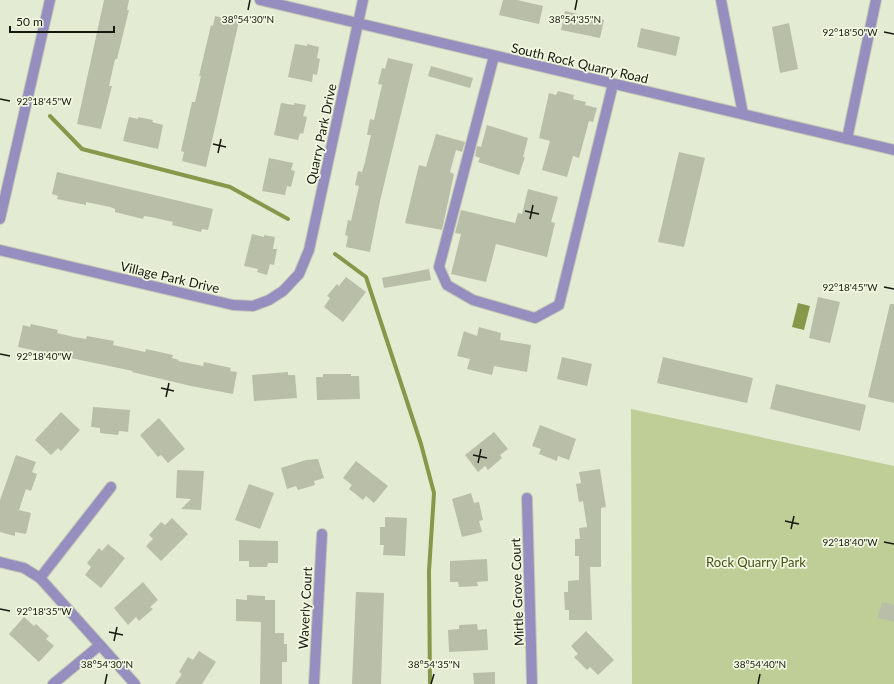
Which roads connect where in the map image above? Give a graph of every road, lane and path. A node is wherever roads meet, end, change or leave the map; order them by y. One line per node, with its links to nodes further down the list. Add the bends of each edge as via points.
1 (50, 0): 12 (street)
2 (260, 0): 6 (street, South Rock Quarry Road)
3 (363, 0): 6 (street, Quarry Park Drive)
4 (721, 0): 9 (street)
5 (876, 0): 10 (street)
6 (357, 23): 7 (street, South Rock Quarry Road); 14 (street, Quarry Park Drive)
7 (494, 56): 8 (street, South Rock Quarry Road); 8 (street, via 440,267 447,285 473,300 535,318 559,305)
8 (613, 84): 9 (street, South Rock Quarry Road)
9 (743, 114): 10 (street, South Rock Quarry Road)
10 (847, 139): 11 (street, South Rock Quarry Road)
11 (894, 150)
12 (0, 219)
13 (0, 250): 14 (street, Village Park Drive, via 233,305 253,306 283,292 299,274)
14 (309, 250)
15 (111, 487): 19 (street)
16 (527, 498): 24 (street, Mirtle Grove Court)
17 (322, 534): 23 (street, Waverly Court)
18 (0, 562): 19 (street, via 24,568)
19 (40, 578): 20 (street)
20 (100, 645): 21 (street); 22 (street)
21 (53, 684)
22 (135, 684)
23 (314, 684)
24 (532, 684)

